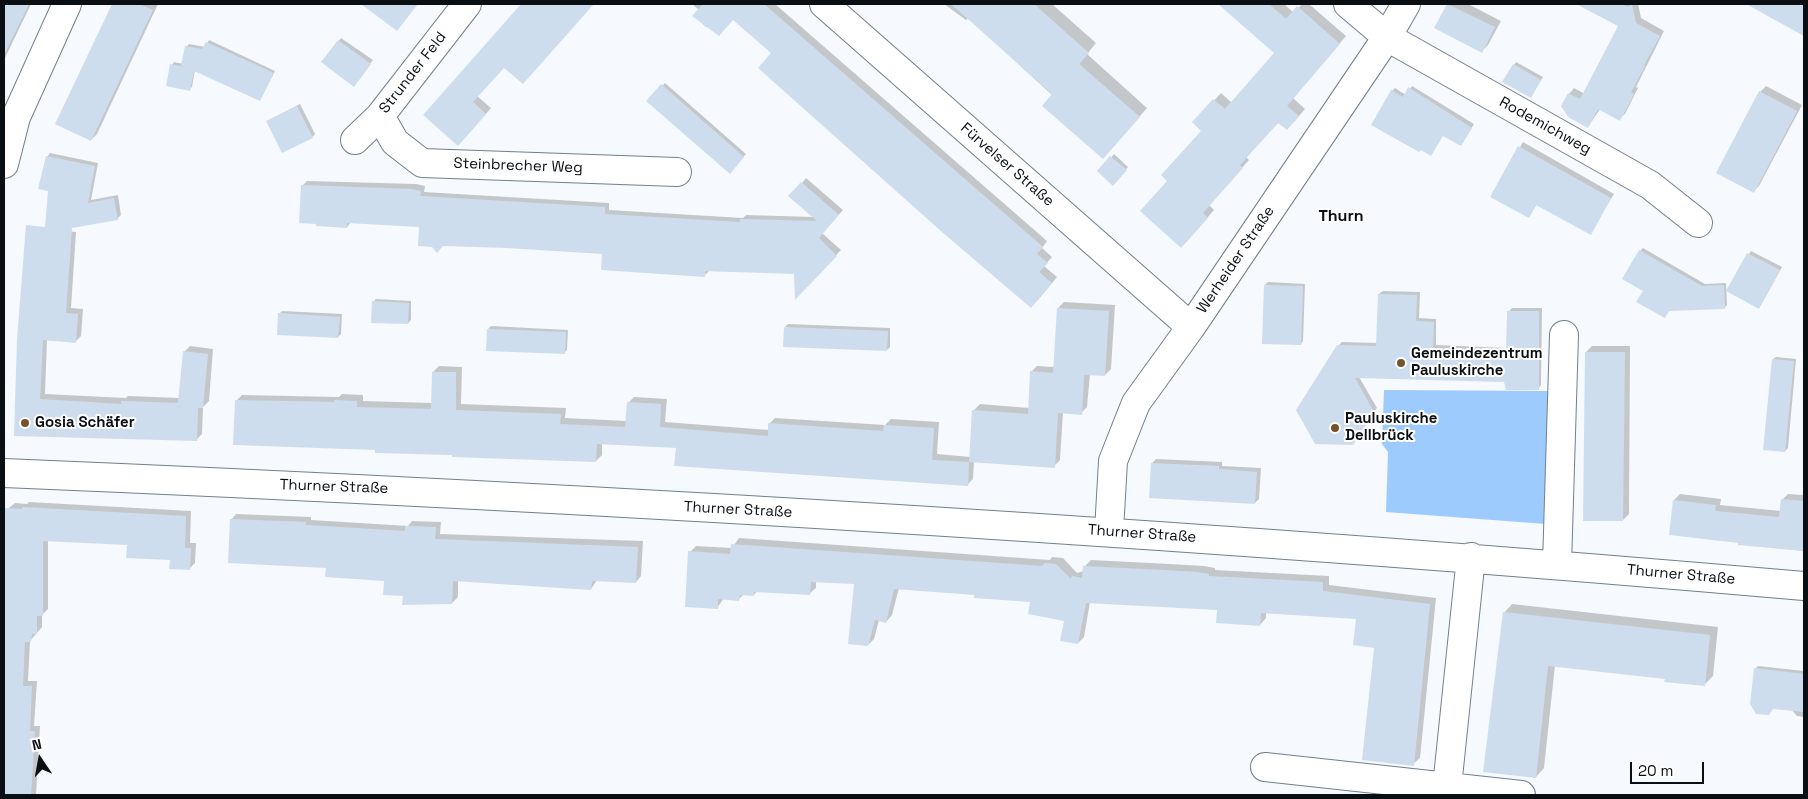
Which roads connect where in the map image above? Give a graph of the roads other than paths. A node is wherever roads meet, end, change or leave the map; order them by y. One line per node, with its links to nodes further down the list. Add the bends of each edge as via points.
1 (67, 4): 9 (street, via 16,117)
2 (467, 4): 7 (street, Strunder Feld)
3 (824, 4): 12 (street, Fürvelser Straße)
4 (1348, 4): 6 (street, Rodemichweg)
5 (1406, 4): 6 (street, Werheider Straße)
6 (1387, 37): 11 (street, Rodemichweg, via 1650,185); 12 (street, Werheider Straße)
7 (380, 116): 8 (street, Strunder Feld); 10 (street, Steinbrecher Weg, via 395,142 422,163)
8 (355, 140)
9 (4, 164)
10 (677, 172)
11 (1698, 223)
12 (1191, 327): 15 (street, Werheider Straße, via 1136,403 1113,461)
13 (1564, 335): 17 (street)
14 (4, 473): 15 (street, Thurner Straße, via 380,489)
15 (1109, 531): 16 (street, Thurner Straße)
16 (1471, 558): 17 (street, Thurner Straße); 20 (street)
17 (1557, 564): 18 (street, Thurner Straße)
18 (1804, 586)
19 (1265, 767): 20 (street)
20 (1447, 787): 21 (street)
21 (1521, 795)

